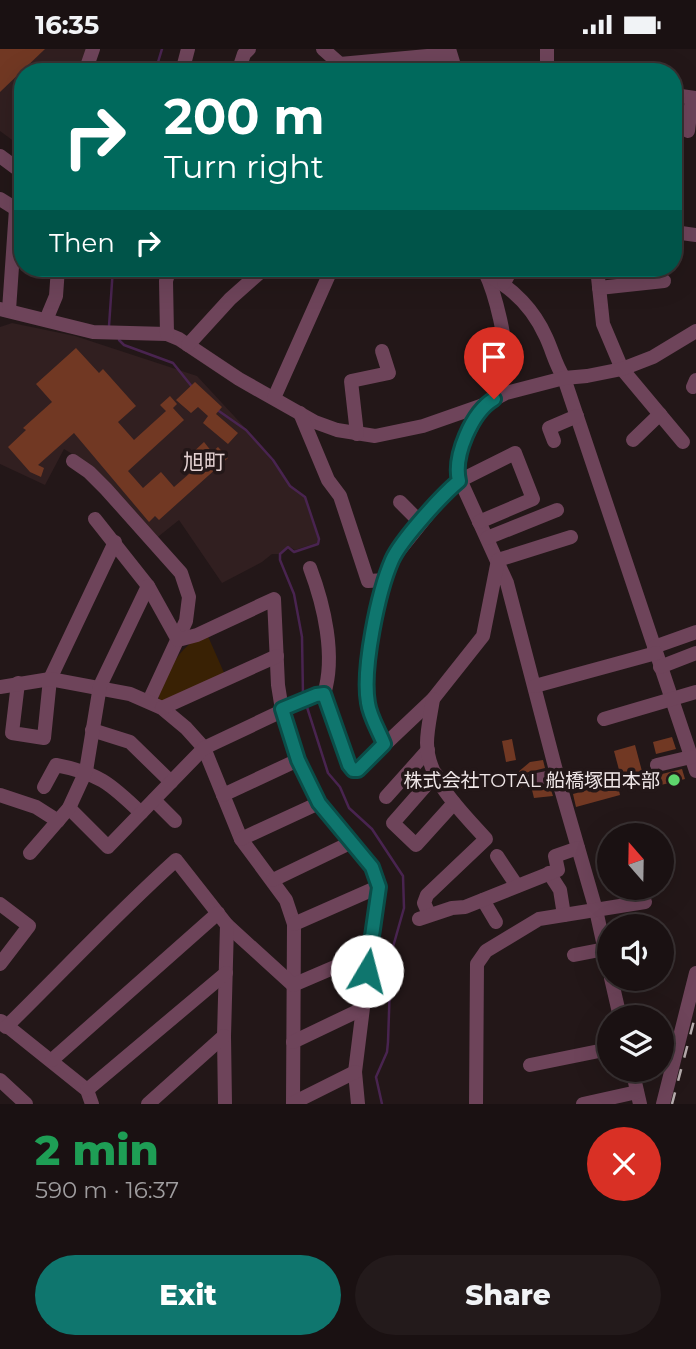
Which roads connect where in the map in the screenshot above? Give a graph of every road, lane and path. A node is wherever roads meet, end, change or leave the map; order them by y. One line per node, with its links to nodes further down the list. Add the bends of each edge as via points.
1 (323, 49): 3 (street)
2 (449, 51): 4 (street)
3 (336, 63)
4 (372, 63)
5 (694, 98): 6 (street)
6 (688, 131)
7 (14, 219): 8 (street)
8 (6, 257): 20 (street)
9 (57, 277): 21 (street)
10 (167, 277): 22 (street)
11 (255, 277): 24 (street)
12 (328, 277): 28 (street)
13 (487, 277): 29 (street, via 505,352 504,367)
14 (494, 277): 18 (street)
15 (507, 277): 18 (street)
16 (598, 277): 19 (street)
17 (664, 281): 19 (street)
18 (504, 283): 27 (street, via 522,300 546,337)
19 (599, 288): 26 (street, via 603,324)
20 (4, 309): 21 (street)
21 (47, 320): 22 (street, via 93,333)
22 (167, 334): 24 (street)
23 (694, 338): 26 (street)
24 (188, 345): 28 (street)
25 (382, 351): 33 (street, via 389,373 351,381)
26 (622, 369): 27 (street); 31 (street)
27 (564, 378): 29 (street); 32 (street)
28 (274, 398): 30 (street)
29 (489, 402): 33 (street, via 398,432); 38 (street, via 458,456)
30 (300, 413): 33 (street); 49 (street, via 328,480 340,496 368,581)
31 (660, 414): 34 (street); 36 (street)
32 (577, 417): 35 (street, via 549,428); 54 (street)
33 (357, 434)
34 (633, 440)
35 (554, 441)
36 (682, 442)
37 (73, 461): 52 (street, via 106,489 181,573 189,597)
38 (459, 481): 42 (street); 43 (street); 43 (street, via 515,453 533,499)
39 (400, 502): 42 (street)
40 (557, 510): 45 (street)
41 (95, 519): 46 (street)
42 (420, 522): 49 (street, via 393,558)
43 (479, 522): 45 (street)
44 (571, 537): 47 (street)
45 (487, 538): 47 (street)
46 (115, 542): 50 (street); 56 (street)
47 (498, 560): 59 (street); 63 (street, via 483,636)
48 (310, 568): 62 (street, via 328,633)
49 (386, 580): 71 (street, via 369,648 367,700)
50 (148, 586): 52 (street); 58 (street)
51 (696, 632): 54 (street)
52 (178, 640): 55 (street, via 274,599); 65 (street)
53 (696, 653): 54 (street)
54 (657, 655): 59 (street); 64 (street)
55 (277, 656): 66 (street); 67 (street)
56 (50, 678): 57 (street); 57 (street, via 44,738 12,733); 58 (street)
57 (18, 684): 60 (street)
58 (100, 686): 65 (street); 69 (street)
59 (535, 686): 79 (street)
60 (0, 687)
61 (696, 692): 64 (street)
62 (324, 694): 67 (street); 71 (street, via 353,770)
63 (433, 699): 71 (street); 73 (street)
64 (672, 700): 68 (street); 70 (street)
65 (149, 701): 66 (street)
66 (162, 709): 72 (street)
67 (282, 709): 72 (street); 74 (street)
68 (604, 719)
69 (92, 730): 77 (street); 81 (street, via 130,742)
70 (690, 731): 75 (street)
71 (384, 744)
72 (204, 748): 81 (street); 84 (street)
73 (428, 750): 78 (street); 85 (street)
74 (298, 760): 84 (street); 87 (street)
75 (694, 764): 76 (street)
76 (657, 765)
77 (86, 771): 82 (street, via 55,765); 89 (street); 90 (street, via 116,788)
78 (436, 774): 88 (street); 88 (street, via 393,823 416,845)
79 (557, 776): 80 (street); 95 (street)
80 (531, 781)
81 (171, 782): 86 (street)
82 (44, 787)
83 (0, 795): 91 (street, via 36,807)
84 (223, 795): 93 (street)
85 (386, 797)
86 (154, 800): 90 (street); 92 (street)
87 (319, 803): 93 (street); 94 (street)
88 (454, 803): 102 (street, via 486,839 427,895 424,917)
89 (69, 809): 90 (street, via 108,847); 91 (street)
90 (141, 813)
91 (58, 821): 96 (street)
92 (175, 821)
93 (241, 839): 99 (street)
94 (352, 842): 99 (street); 101 (street, via 372,867)
95 (578, 848): 98 (street, via 555,856 558,870); 105 (street)
96 (30, 853)
97 (497, 856): 100 (street)
98 (549, 873): 100 (street); 107 (street, via 560,890)
99 (272, 880): 110 (street)
100 (517, 886): 102 (street)
101 (379, 887): 110 (street); 112 (street)
102 (483, 899): 109 (street)
103 (645, 902): 105 (street)
104 (0, 904): 114 (street, via 29,926)
105 (596, 910): 106 (street); 107 (street)
106 (597, 914)
107 (564, 915): 137 (street, via 539,919 486,951 477,964)
108 (222, 919): 115 (street); 117 (street); 119 (street, via 176,860); 125 (street)
109 (496, 922)
110 (294, 923): 117 (street)
111 (597, 951): 113 (street)
112 (370, 952): 117 (street); 118 (street)
113 (574, 955)
114 (0, 964)
115 (226, 973): 120 (street); 129 (street)
116 (696, 974): 122 (street)
117 (293, 985): 121 (street)
118 (362, 1009): 121 (street); 127 (street)
119 (3, 1024): 125 (street)
120 (224, 1037): 131 (street); 135 (street)
121 (293, 1042): 132 (street)
122 (679, 1042): 123 (street); 138 (street)
123 (674, 1043)
124 (597, 1051): 126 (street)
125 (51, 1060): 129 (street)
126 (530, 1065)
127 (355, 1072): 132 (street); 136 (street)
128 (0, 1080): 134 (street)
129 (89, 1097)
130 (638, 1098): 133 (street)
131 (225, 1102)
132 (293, 1103)
133 (590, 1103)
134 (26, 1104)
135 (148, 1104)
136 (358, 1104)
137 (476, 1104)
138 (663, 1104)

